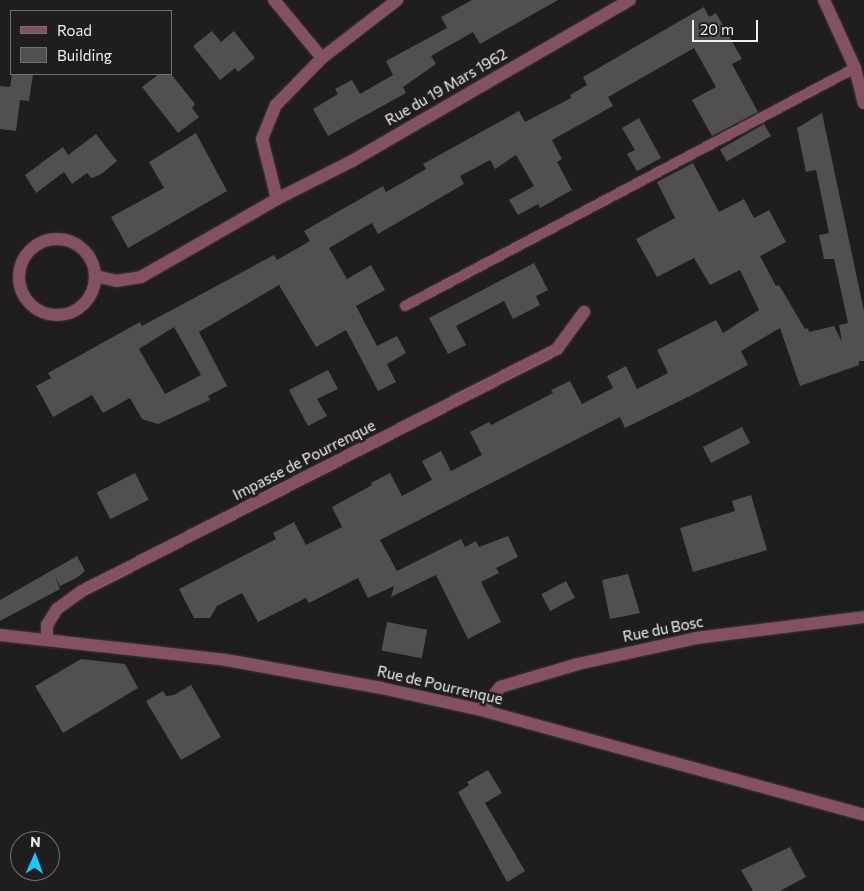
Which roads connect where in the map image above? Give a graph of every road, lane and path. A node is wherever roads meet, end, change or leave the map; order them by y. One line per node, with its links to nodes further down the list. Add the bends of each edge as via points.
1 (274, 0): 5 (street)
2 (397, 0): 5 (street)
3 (630, 0): 8 (street, Rue du 19 Mars 1962, via 352,161)
4 (824, 0): 6 (street)
5 (322, 58): 8 (street, via 276,105 262,139)
6 (855, 68): 7 (street); 10 (lane)
7 (864, 103)
8 (277, 199): 9 (street, Rue du 19 Mars 1962, via 141,277 116,281)
9 (95, 276): 9 (street, via 93,263 77,244 53,239 30,249 19,271 19,284 31,305 54,315 78,308 87,300)
10 (405, 306)
11 (584, 312): 14 (street, Impasse de Pourrenque, via 557,349 82,591 57,609 47,625)
12 (864, 617): 15 (street, Rue du Bosc, via 696,638 578,664 500,687)
13 (0, 635): 14 (street, Rue de Pourrenque)
14 (47, 639): 15 (street, Rue de Pourrenque, via 309,673)
15 (481, 710): 16 (street, Rue de Pourrenque)
16 (864, 815)

